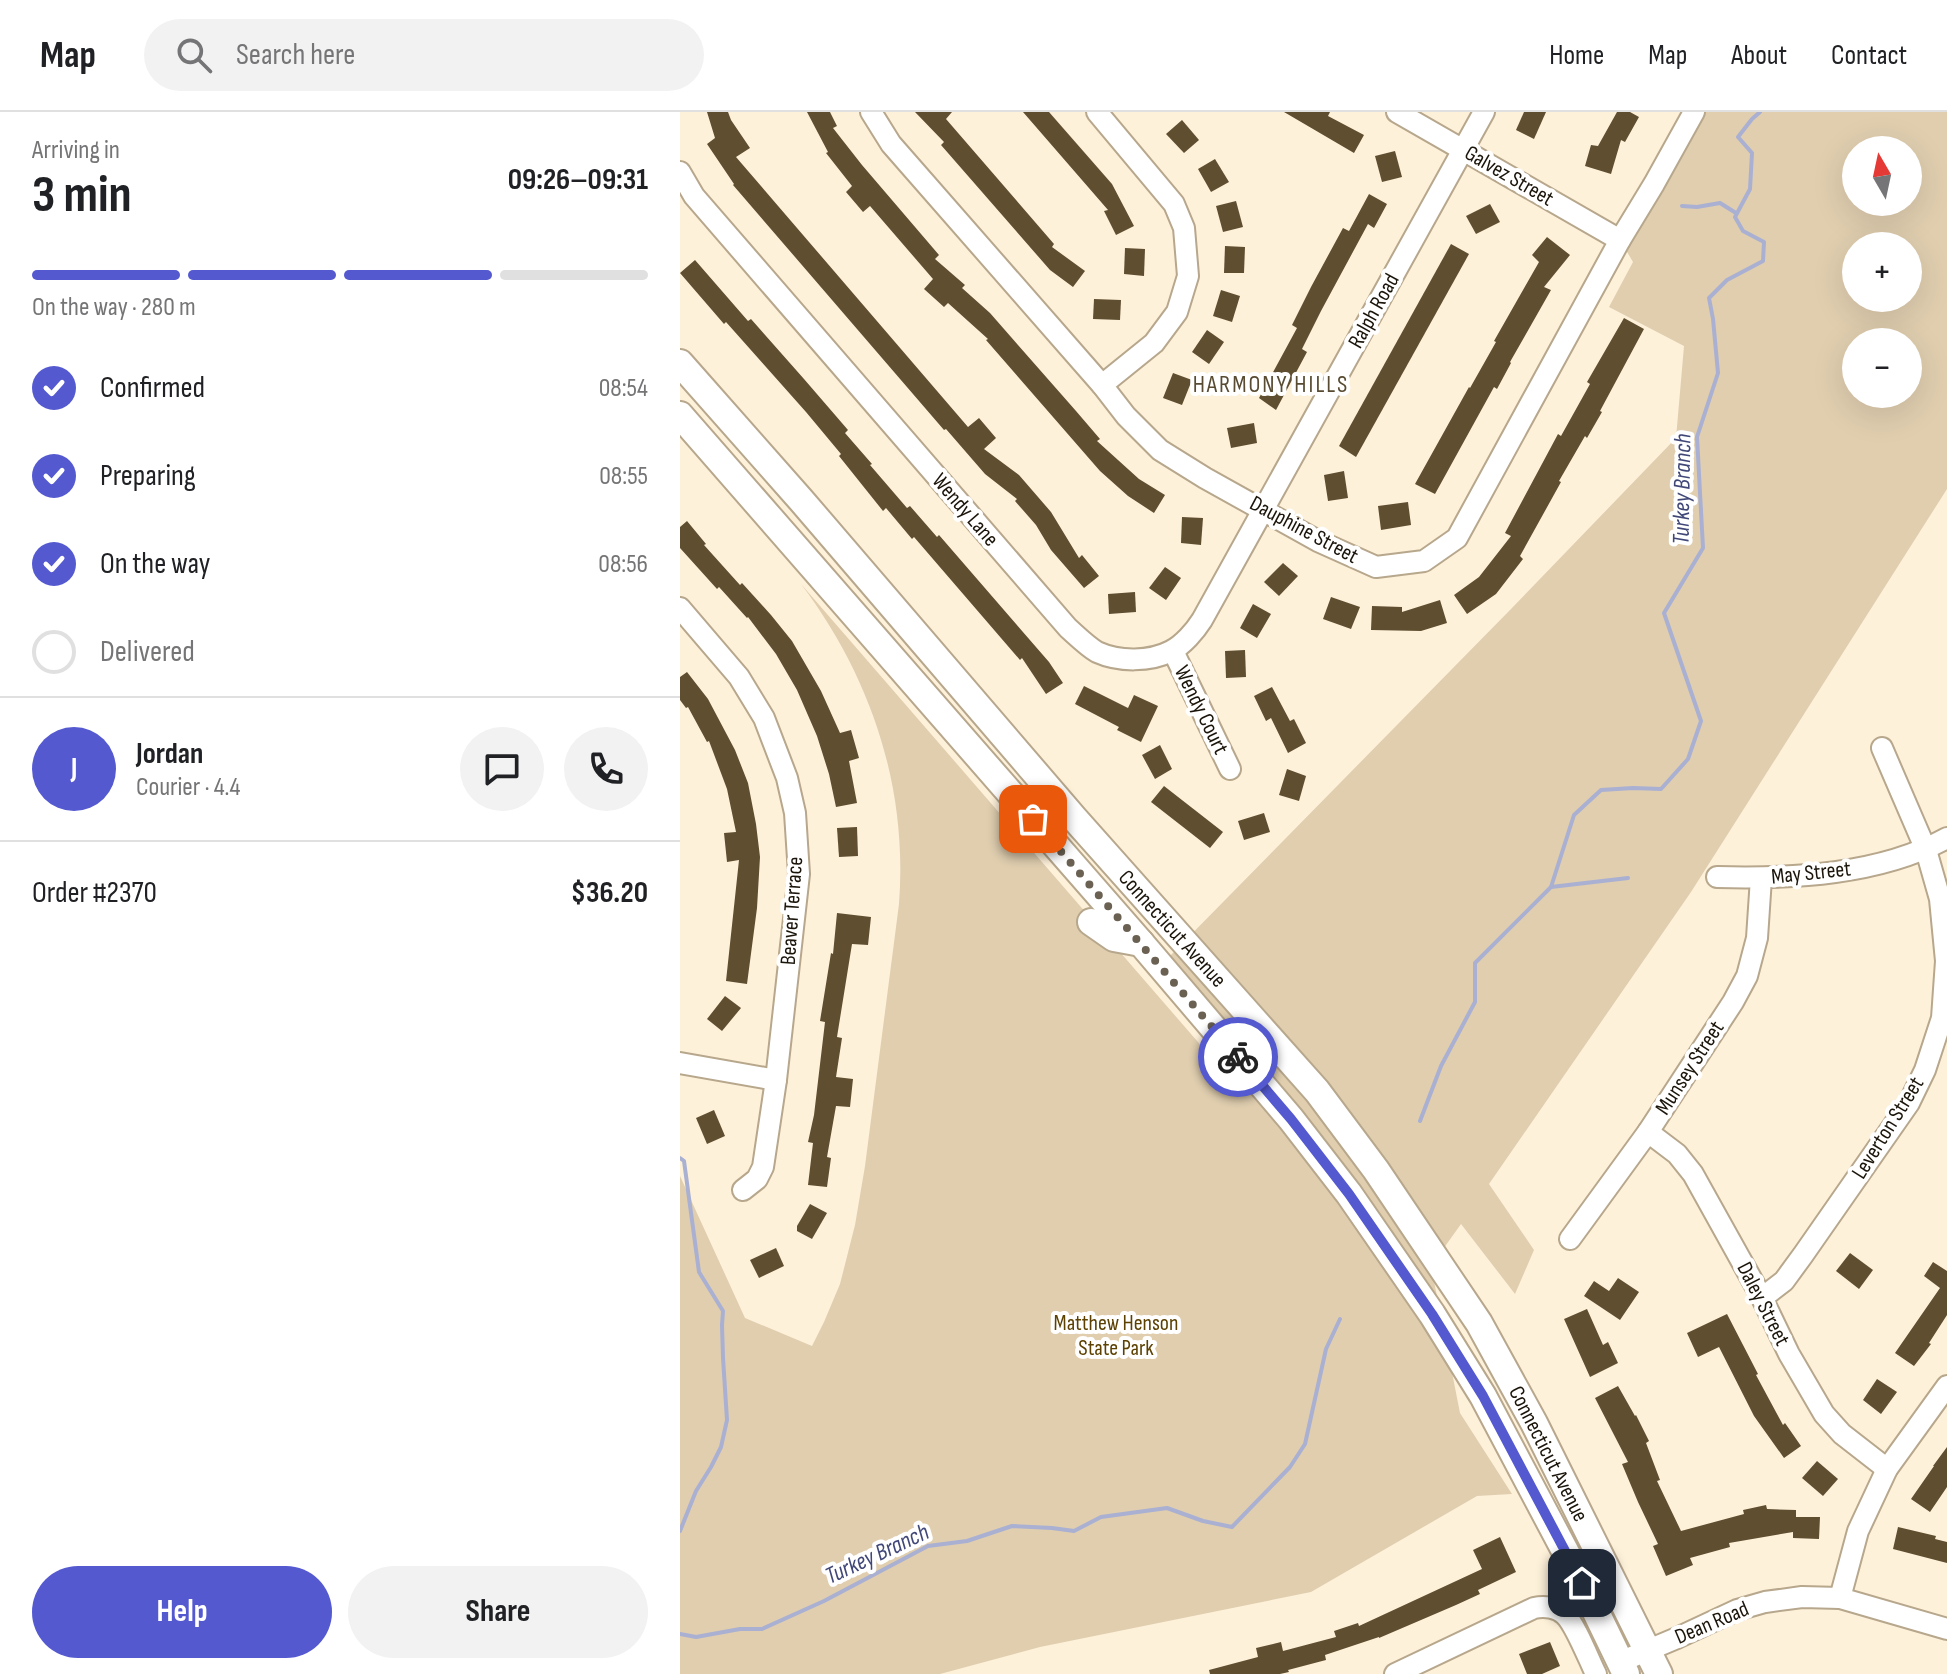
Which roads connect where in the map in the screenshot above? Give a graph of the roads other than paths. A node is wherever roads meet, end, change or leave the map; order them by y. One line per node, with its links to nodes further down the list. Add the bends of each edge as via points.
1 (871, 112): 10 (street, Dauphine Street, via 891,144)
2 (1097, 112): 10 (street, via 1174,204 1184,228 1188,276 1177,312 1154,343)
3 (1397, 112): 6 (street, Galvez Street)
4 (1484, 112): 6 (street, Ralph Road)
5 (1694, 112): 8 (street, Dauphine Street)
6 (1464, 149): 8 (street, Galvez Street); 12 (street, Ralph Road)
7 (680, 172): 14 (street, Wendy Lane, via 694,196 1068,628 1097,651 1120,658 1147,659)
8 (1620, 240): 12 (street, Dauphine Street, via 1457,538 1424,561 1376,567)
9 (680, 363): 17 (main road, Connecticut Avenue)
10 (1102, 385): 12 (street, Dauphine Street, via 1160,450)
11 (680, 415): 19 (main road, Connecticut Avenue)
12 (1264, 509): 14 (street, via 1195,631)
13 (680, 608): 26 (street, Beaver Terrace, via 739,677 764,718 795,813 799,874)
14 (1173, 651): 16 (street, Wendy Court)
15 (1882, 748): 20 (street, Leverton Street)
16 (1230, 769)
17 (1074, 818): 19 (main road); 35 (main road, Connecticut Avenue, via 1317,1091 1376,1170 1479,1323)
18 (1947, 838): 20 (street, May Street)
19 (1050, 839): 24 (main road, Connecticut Avenue)
20 (1926, 850): 22 (street, May Street, via 1844,872); 30 (street, Leverton Street, via 1940,899 1946,961 1942,1018 1925,1070 1909,1103 1803,1255 1784,1281)
21 (1717, 877): 22 (street, May Street)
22 (1761, 878): 27 (street, Munsey Street, via 1757,938 1747,976)
23 (1091, 922): 24 (main road)
24 (1148, 952): 36 (main road, Connecticut Avenue, via 1291,1119 1432,1314 1483,1396)
25 (680, 1063): 26 (street)
26 (776, 1080): 28 (street, Beaver Terrace, via 763,1167)
27 (1648, 1132): 29 (street, Munsey Street); 30 (street, Daley Street, via 1693,1174)
28 (743, 1190)
29 (1570, 1239)
30 (1762, 1298): 32 (street, Daley Street, via 1824,1414)
31 (1947, 1386): 32 (street)
32 (1887, 1469): 33 (street, via 1858,1531)
33 (1840, 1598): 34 (street, Dean Road); 35 (street, Dean Road, via 1802,1597 1737,1610)
34 (1947, 1629)
35 (1653, 1662): 36 (street, Dean Road)
36 (1623, 1668)
37 (1395, 1674): 38 (street, via 1541,1607 1568,1618)
38 (1596, 1674)

